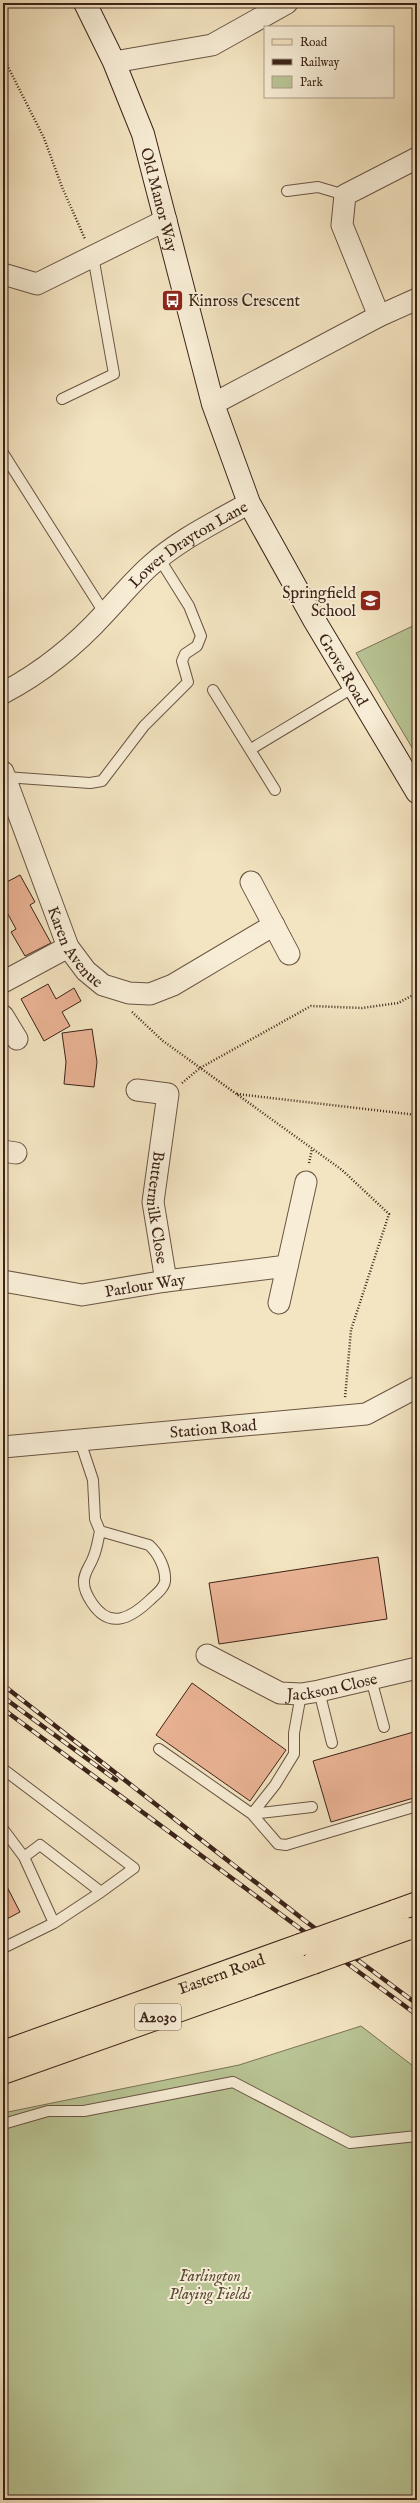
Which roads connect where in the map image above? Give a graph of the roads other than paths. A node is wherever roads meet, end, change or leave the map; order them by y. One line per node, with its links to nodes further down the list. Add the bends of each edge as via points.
1 (85, 3): 3 (street, Old Manor Way)
2 (287, 3): 3 (street, via 212,45)
3 (114, 62): 7 (street, Old Manor Way, via 143,134)
4 (417, 158): 6 (street)
5 (287, 191): 6 (lane, via 318,187)
6 (345, 195): 11 (street, via 342,225)
7 (166, 220): 8 (street); 13 (street, Old Manor Way)
8 (93, 256): 9 (street, via 37,284); 12 (lane, via 114,374)
9 (3, 274)
10 (417, 299): 11 (street)
11 (379, 316): 13 (street)
12 (62, 399)
13 (213, 404): 15 (street, Lower Drayton Lane)
14 (3, 453): 17 (lane)
15 (248, 503): 16 (street, Lower Drayton Lane); 18 (street, Grove Road)
16 (159, 558): 17 (street, Lower Drayton Lane, via 132,582); 22 (lane, via 189,606 201,636 197,646 185,654 182,661 188,682 144,726 102,781 90,783)
17 (105, 614): 20 (street, Lower Drayton Lane, via 56,659 25,682)
18 (354, 687): 21 (lane); 24 (street, Grove Road)
19 (213, 690): 21 (lane)
20 (3, 693)
21 (251, 749): 23 (lane)
22 (4, 774): 27 (street, Karen Avenue)
23 (275, 790)
24 (417, 792)
25 (251, 882): 26 (street)
26 (274, 925): 27 (street, Karen Avenue, via 173,985 150,994 129,993 103,985 86,971); 28 (street)
27 (68, 947): 29 (street)
28 (289, 954)
29 (3, 982)
30 (3, 1016): 31 (street)
31 (17, 1039)
32 (137, 1090): 35 (street, Buttermilk Close, via 168,1094 153,1202)
33 (306, 1182): 34 (street)
34 (287, 1266): 35 (street, Parlour Way); 37 (street)
35 (166, 1281): 36 (street, Parlour Way, via 82,1295)
36 (3, 1282)
37 (279, 1303)
38 (417, 1387): 39 (street, Station Road, via 366,1414)
39 (80, 1440): 40 (street, Station Road); 41 (lane, via 93,1480 95,1520)
40 (3, 1447)
41 (100, 1531): 41 (lane, via 149,1545 162,1566 165,1582 141,1608 115,1620 104,1616 94,1607 85,1590 84,1579 97,1548)
42 (207, 1656): 45 (street, Jackson Close, via 280,1693)
43 (416, 1673): 44 (street, Jackson Close)
44 (371, 1679): 45 (street, Jackson Close); 46 (lane)
45 (310, 1693): 47 (lane); 52 (lane, via 294,1733 294,1754 275,1785)
46 (384, 1727)
47 (332, 1743)
48 (159, 1749): 52 (lane)
49 (3, 1769): 55 (lane, via 134,1868)
50 (417, 1806): 52 (lane, via 286,1845 278,1844)
51 (312, 1807): 52 (lane)
52 (252, 1814)
53 (3, 1829): 54 (lane)
54 (24, 1857): 55 (lane, via 40,1845); 57 (lane)
55 (100, 1892): 57 (lane)
56 (417, 1904): 60 (main road, Eastern Road / A2030, bridge)
57 (54, 1923): 59 (lane)
58 (412, 1928): 61 (main road, Eastern Road / A2030, bridge)
59 (3, 1948)
60 (3, 2052)
61 (3, 2072)
62 (3, 2124): 63 (lane, via 48,2112 84,2111 233,2082 350,2143)
63 (417, 2136)

